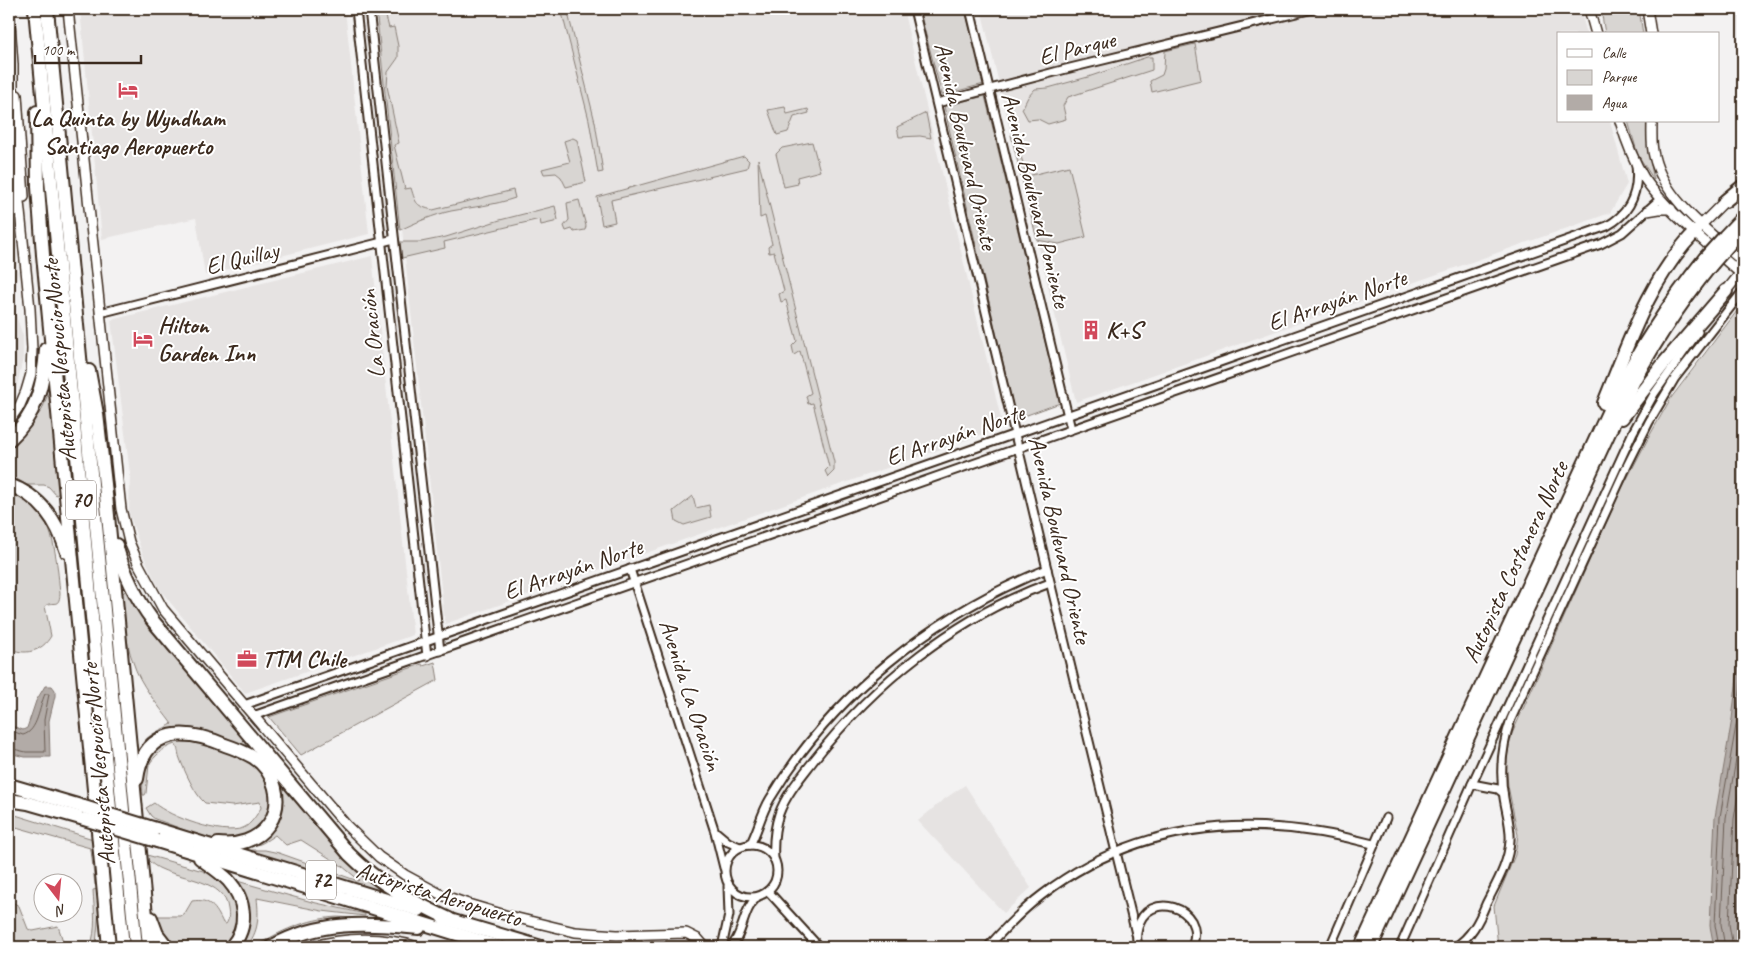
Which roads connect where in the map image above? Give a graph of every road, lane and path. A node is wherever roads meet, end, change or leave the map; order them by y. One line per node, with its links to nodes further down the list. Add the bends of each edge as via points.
1 (9, 9): 16 (street)
2 (34, 9): 17 (highway, Autopista Vespucio Norte / 70)
3 (47, 9): 41 (highway, Autopista Vespucio Norte / 70)
4 (68, 9): 42 (street)
5 (356, 9): 35 (street, La Oración)
6 (370, 9): 34 (street, La Oración)
7 (914, 9): 19 (street, Avenida Boulevard Oriente)
8 (970, 9): 18 (street, Avenida Boulevard Poniente)
9 (1313, 9): 18 (street, El Parque)
10 (1589, 9): 13 (street)
11 (1594, 9): 13 (street)
12 (1647, 9): 15 (street)
13 (1593, 22): 14 (street)
14 (1596, 32)
15 (1651, 32)
16 (11, 46): 46 (street, via 22,159 22,225 32,364 26,391)
17 (39, 53): 43 (highway, via 36,93 38,187); 93 (highway, Autopista Vespucio Norte / 70)
18 (990, 89): 19 (street, El Parque); 44 (street, Avenida Boulevard Poniente)
19 (937, 103): 49 (street, Avenida Boulevard Oriente)
20 (1620, 122): 22 (street)
21 (1652, 122): 23 (street, via 1652,146)
22 (1635, 162): 26 (street); 44 (street, El Arrayán Norte, via 1636,187 1632,203 1621,217 1607,226)
23 (1660, 172): 26 (street); 31 (street)
24 (1743, 180): 27 (street)
25 (1743, 186): 27 (highway)
26 (1660, 198): 28 (street); 29 (street, El Arrayán Norte)
27 (1725, 201): 31 (street)
28 (1671, 209): 29 (street); 31 (street)
29 (1647, 211): 48 (street, El Arrayán Norte, via 1622,233 1601,244)
30 (1743, 217): 33 (highway, Autopista Costanera Norte)
31 (1699, 228): 37 (street); 38 (street); 55 (highway, via 1670,261 1651,294 1593,429)
32 (1743, 230): 33 (highway, Autopista Costanera Norte)
33 (1729, 239): 36 (highway, Autopista Costanera Norte, bridge)
34 (394, 240): 35 (street, El Quillay); 61 (street, La Oración)
35 (381, 242): 42 (street, El Quillay); 62 (street, La Oración)
36 (1708, 261): 52 (highway, Autopista Costanera Norte, via 1650,350); 55 (highway, Autopista Costanera Norte, via 1673,299 1642,346)
37 (1743, 262)
38 (1742, 274): 39 (street)
39 (1726, 291): 45 (street); 52 (highway, via 1645,388)
40 (1743, 291): 47 (street, via 1674,378)
41 (76, 305): 53 (highway, via 95,403); 94 (highway, Autopista Vespucio Norte / 70)
42 (100, 313): 65 (street, via 119,493 129,542 145,579 164,609)
43 (49, 314): 50 (highway, via 44,374 38,396 24,423); 58 (highway)
44 (1068, 416): 48 (street, Avenida Boulevard Poniente); 49 (street, El Arrayán Norte)
45 (1640, 417): 47 (street); 67 (street)
46 (9, 421)
47 (1649, 422): 69 (street, via 1511,719 1502,750)
48 (1071, 429): 51 (street, El Arrayán Norte)
49 (1015, 434): 51 (street, Avenida Boulevard Oriente); 56 (street, El Arrayán Norte)
50 (9, 440)
51 (1018, 447): 57 (street, Avenida Boulevard Oriente); 59 (street, El Arrayán Norte)
52 (1600, 451): 86 (highway, Autopista Costanera Norte)
53 (105, 484): 70 (highway); 88 (highway, via 121,562 134,594 158,628 359,865)
54 (9, 485): 58 (highway, via 34,499 50,515)
55 (1571, 491): 111 (highway, Autopista Costanera Norte)
56 (630, 569): 59 (street, Avenida La Oración); 61 (street, El Arrayán Norte)
57 (1047, 569): 60 (street, Avenida Boulevard Oriente); 76 (street, via 956,614 874,676 833,716 792,766 768,802)
58 (74, 574): 87 (highway)
59 (634, 582): 63 (street, El Arrayán Norte); 74 (street, Avenida La Oración)
60 (1050, 583): 79 (street, Avenida Boulevard Oriente); 80 (street, via 998,606 956,630 906,666 868,700 819,754 786,798 774,832)
61 (438, 637): 62 (street, El Arrayán Norte); 63 (street, La Oración)
62 (425, 641): 64 (street, La Oración); 65 (street, El Arrayán Norte)
63 (440, 651): 64 (street, El Arrayán Norte)
64 (427, 656): 66 (street, El Arrayán Norte)
65 (244, 705): 66 (street)
66 (253, 716): 103 (street, via 362,841 392,866 430,889 474,906 563,930 617,935 686,933)
67 (1472, 784): 69 (street); 114 (street)
68 (9, 785): 72 (highway, Autopista Aeropuerto / 72)
69 (1503, 793): 115 (street, via 1510,838 1506,861 1475,927)
70 (135, 799): 77 (highway, via 145,754 172,735 192,734 208,738 258,761 270,776 276,793 274,812 266,827 254,838 239,843); 85 (highway)
71 (9, 800): 72 (highway, Autopista Aeropuerto / 72)
72 (84, 813): 77 (highway, Autopista Aeropuerto / 72, bridge)
73 (1386, 818): 75 (street)
74 (715, 832): 78 (street); 81 (street, Avenida La Oración)
75 (1374, 844): 79 (street, via 1300,829 1240,826 1166,836); 110 (street)
76 (750, 845): 78 (street); 80 (street, via 764,849)
77 (194, 847): 88 (highway, Autopista Aeropuerto / 72); 97 (highway, via 228,880 241,900 242,926)
78 (740, 847): 81 (street, via 730,854)
79 (1116, 852): 89 (street, Avenida Boulevard Oriente); 107 (street, via 1043,894)
80 (774, 859): 83 (street, via 776,877)
81 (724, 868): 82 (street)
82 (728, 886): 84 (street, via 743,896); 104 (street, via 729,915)
83 (768, 891): 84 (street); 106 (street)
84 (758, 897): 90 (street, via 747,911)
85 (145, 898): 95 (highway); 96 (highway, via 154,928)
86 (1390, 908): 112 (highway, Autopista Costanera Norte); 113 (highway)
87 (106, 919): 91 (highway); 92 (highway)
88 (447, 925): 98 (highway, via 347,924 310,931); 101 (highway, Autopista Aeropuerto / 72); 102 (highway, Autopista Aeropuerto / 72)
89 (1136, 934): 108 (street, Avenida Boulevard Oriente); 109 (street, via 1143,916 1160,906 1170,906 1180,909 1192,923 1195,941)
90 (736, 944): 105 (street)
91 (100, 947)
92 (109, 947)
93 (123, 947)
94 (136, 947)
95 (149, 947)
96 (167, 947)
97 (231, 947)
98 (271, 947)
99 (311, 947): 100 (street, via 369,940)
100 (418, 947)
101 (499, 947)
102 (541, 947)
103 (705, 947)
104 (722, 947)
105 (731, 947)
106 (818, 947)
107 (988, 947)
108 (1139, 947)
109 (1192, 947)
110 (1330, 947)
111 (1361, 947)
112 (1371, 947)
113 (1379, 947)
114 (1400, 947)
115 (1456, 947)

